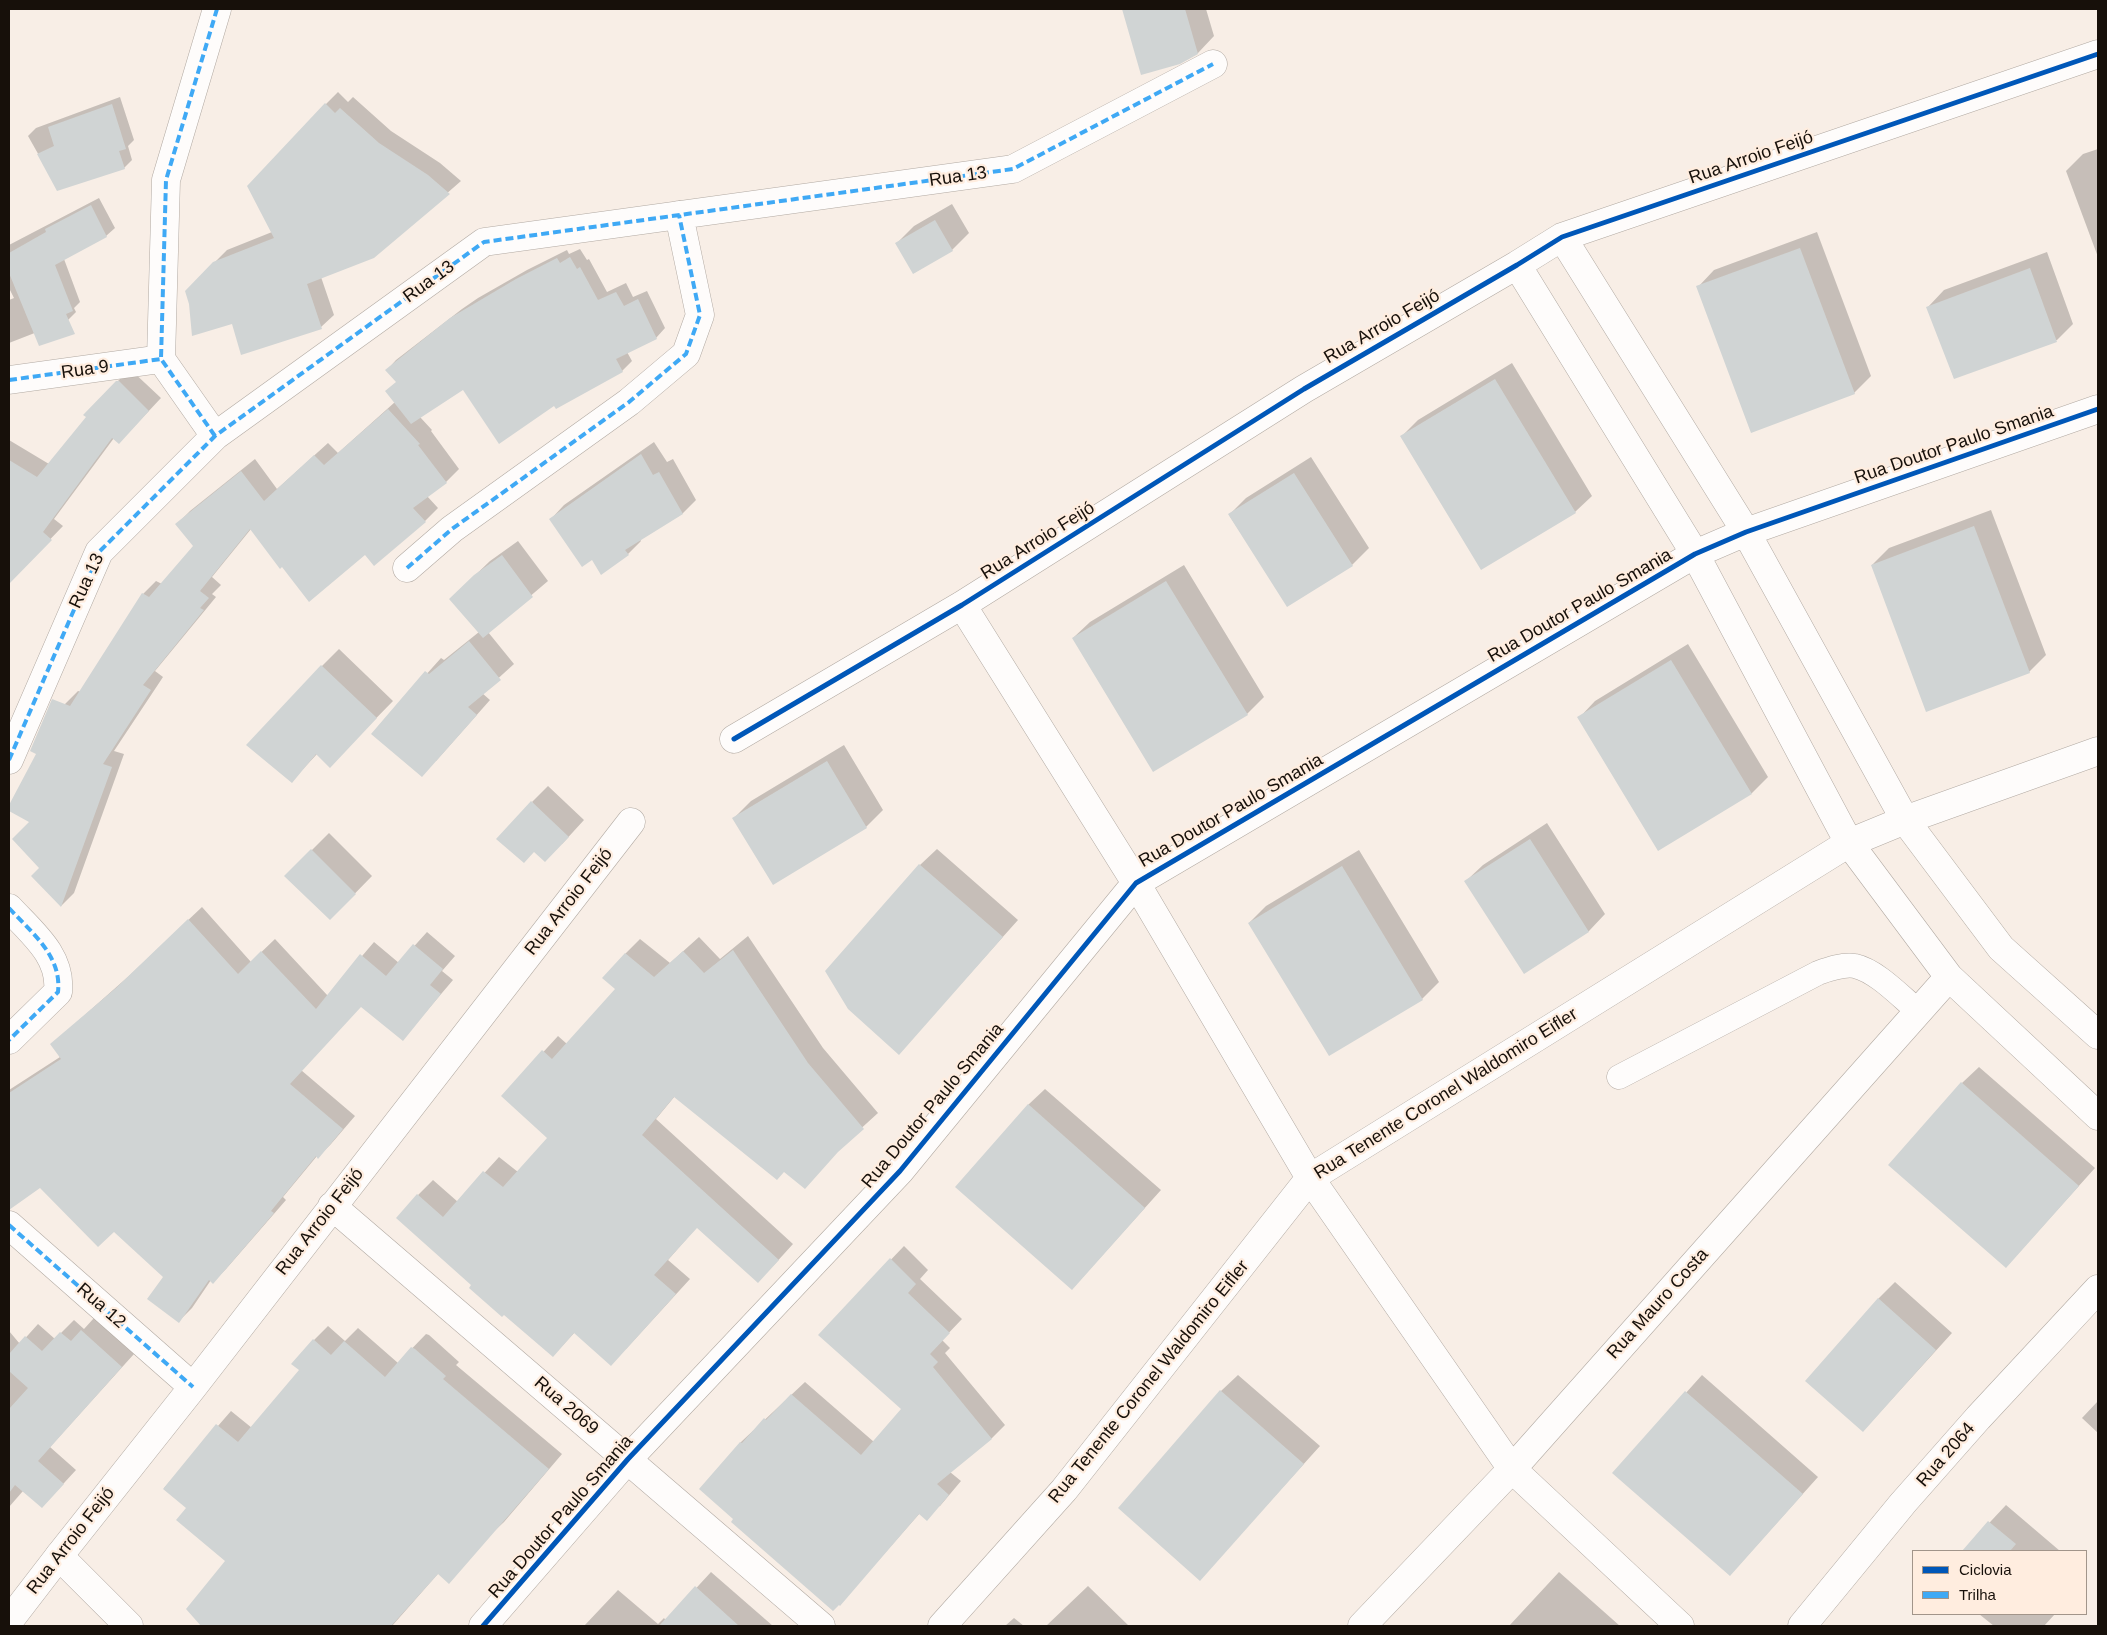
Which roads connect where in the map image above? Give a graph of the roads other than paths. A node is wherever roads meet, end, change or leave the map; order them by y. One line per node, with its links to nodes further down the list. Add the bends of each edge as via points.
1 (217, 9): 7 (street, via 166,180)
2 (2098, 54): 5 (street, Rua Arroio Feijó)
3 (1212, 64): 4 (street, Rua 13, via 1013,169)
4 (679, 215): 10 (street, Rua 13, via 484,242); 13 (street, via 700,315 686,354 629,402 452,529)
5 (1562, 237): 6 (street, Rua Arroio Feijó); 11 (street)
6 (1517, 265): 12 (street); 14 (street, Rua Arroio Feijó, via 1304,389)
7 (161, 359): 8 (street, Rua 9); 10 (street)
8 (9, 380)
9 (2098, 409): 11 (street, Rua Doutor Paulo Smania)
10 (214, 436): 17 (street, Rua 13, via 98,552)
11 (1746, 532): 12 (street, Rua Doutor Paulo Smania); 18 (street)
12 (1695, 554): 20 (street); 21 (street, Rua Doutor Paulo Smania)
13 (408, 568)
14 (962, 604): 15 (street, Rua Arroio Feijó); 21 (street)
15 (734, 739)
16 (2098, 751): 18 (street, Rua Tenente Coronel Waldomiro Eifler)
17 (9, 760)
18 (1905, 820): 20 (street, Rua Tenente Coronel Waldomiro Eifler); 25 (street, via 2001,948)
19 (631, 822): 30 (street, Rua Arroio Feijó)
20 (1849, 843): 23 (street); 29 (street, Rua Tenente Coronel Waldomiro Eifler)
21 (1136, 883): 29 (street); 34 (street, Rua Doutor Paulo Smania, via 900,1171)
22 (9, 908): 26 (street, via 46,949 60,978 58,992)
23 (1948, 977): 24 (street, Rua Mauro Costa); 28 (street)
24 (1918, 1011): 27 (lane, via 1869,971 1854,966 1836,967); 35 (street, Rua Mauro Costa)
25 (2098, 1035)
26 (9, 1040)
27 (1619, 1077)
28 (2098, 1116)
29 (1310, 1178): 35 (street); 42 (street, Rua Tenente Coronel Waldomiro Eifler, via 1064,1490)
30 (332, 1206): 33 (street, Rua Arroio Feijó); 34 (street, Rua 2069)
31 (9, 1225): 33 (street, Rua 12)
32 (2098, 1289): 45 (street, Rua 2064, via 1922,1482)
33 (192, 1387): 36 (street, Rua Arroio Feijó)
34 (628, 1459): 40 (street, Rua Doutor Paulo Smania); 41 (street, Rua 2069)
35 (1512, 1469): 43 (street, Rua Mauro Costa); 44 (street)
36 (59, 1556): 37 (street, Rua Arroio Feijó); 39 (street)
37 (9, 1622): 38 (street)
38 (13, 1626)
39 (129, 1626)
40 (483, 1626)
41 (821, 1626)
42 (942, 1626)
43 (1362, 1626)
44 (1680, 1626)
45 (1802, 1626)

